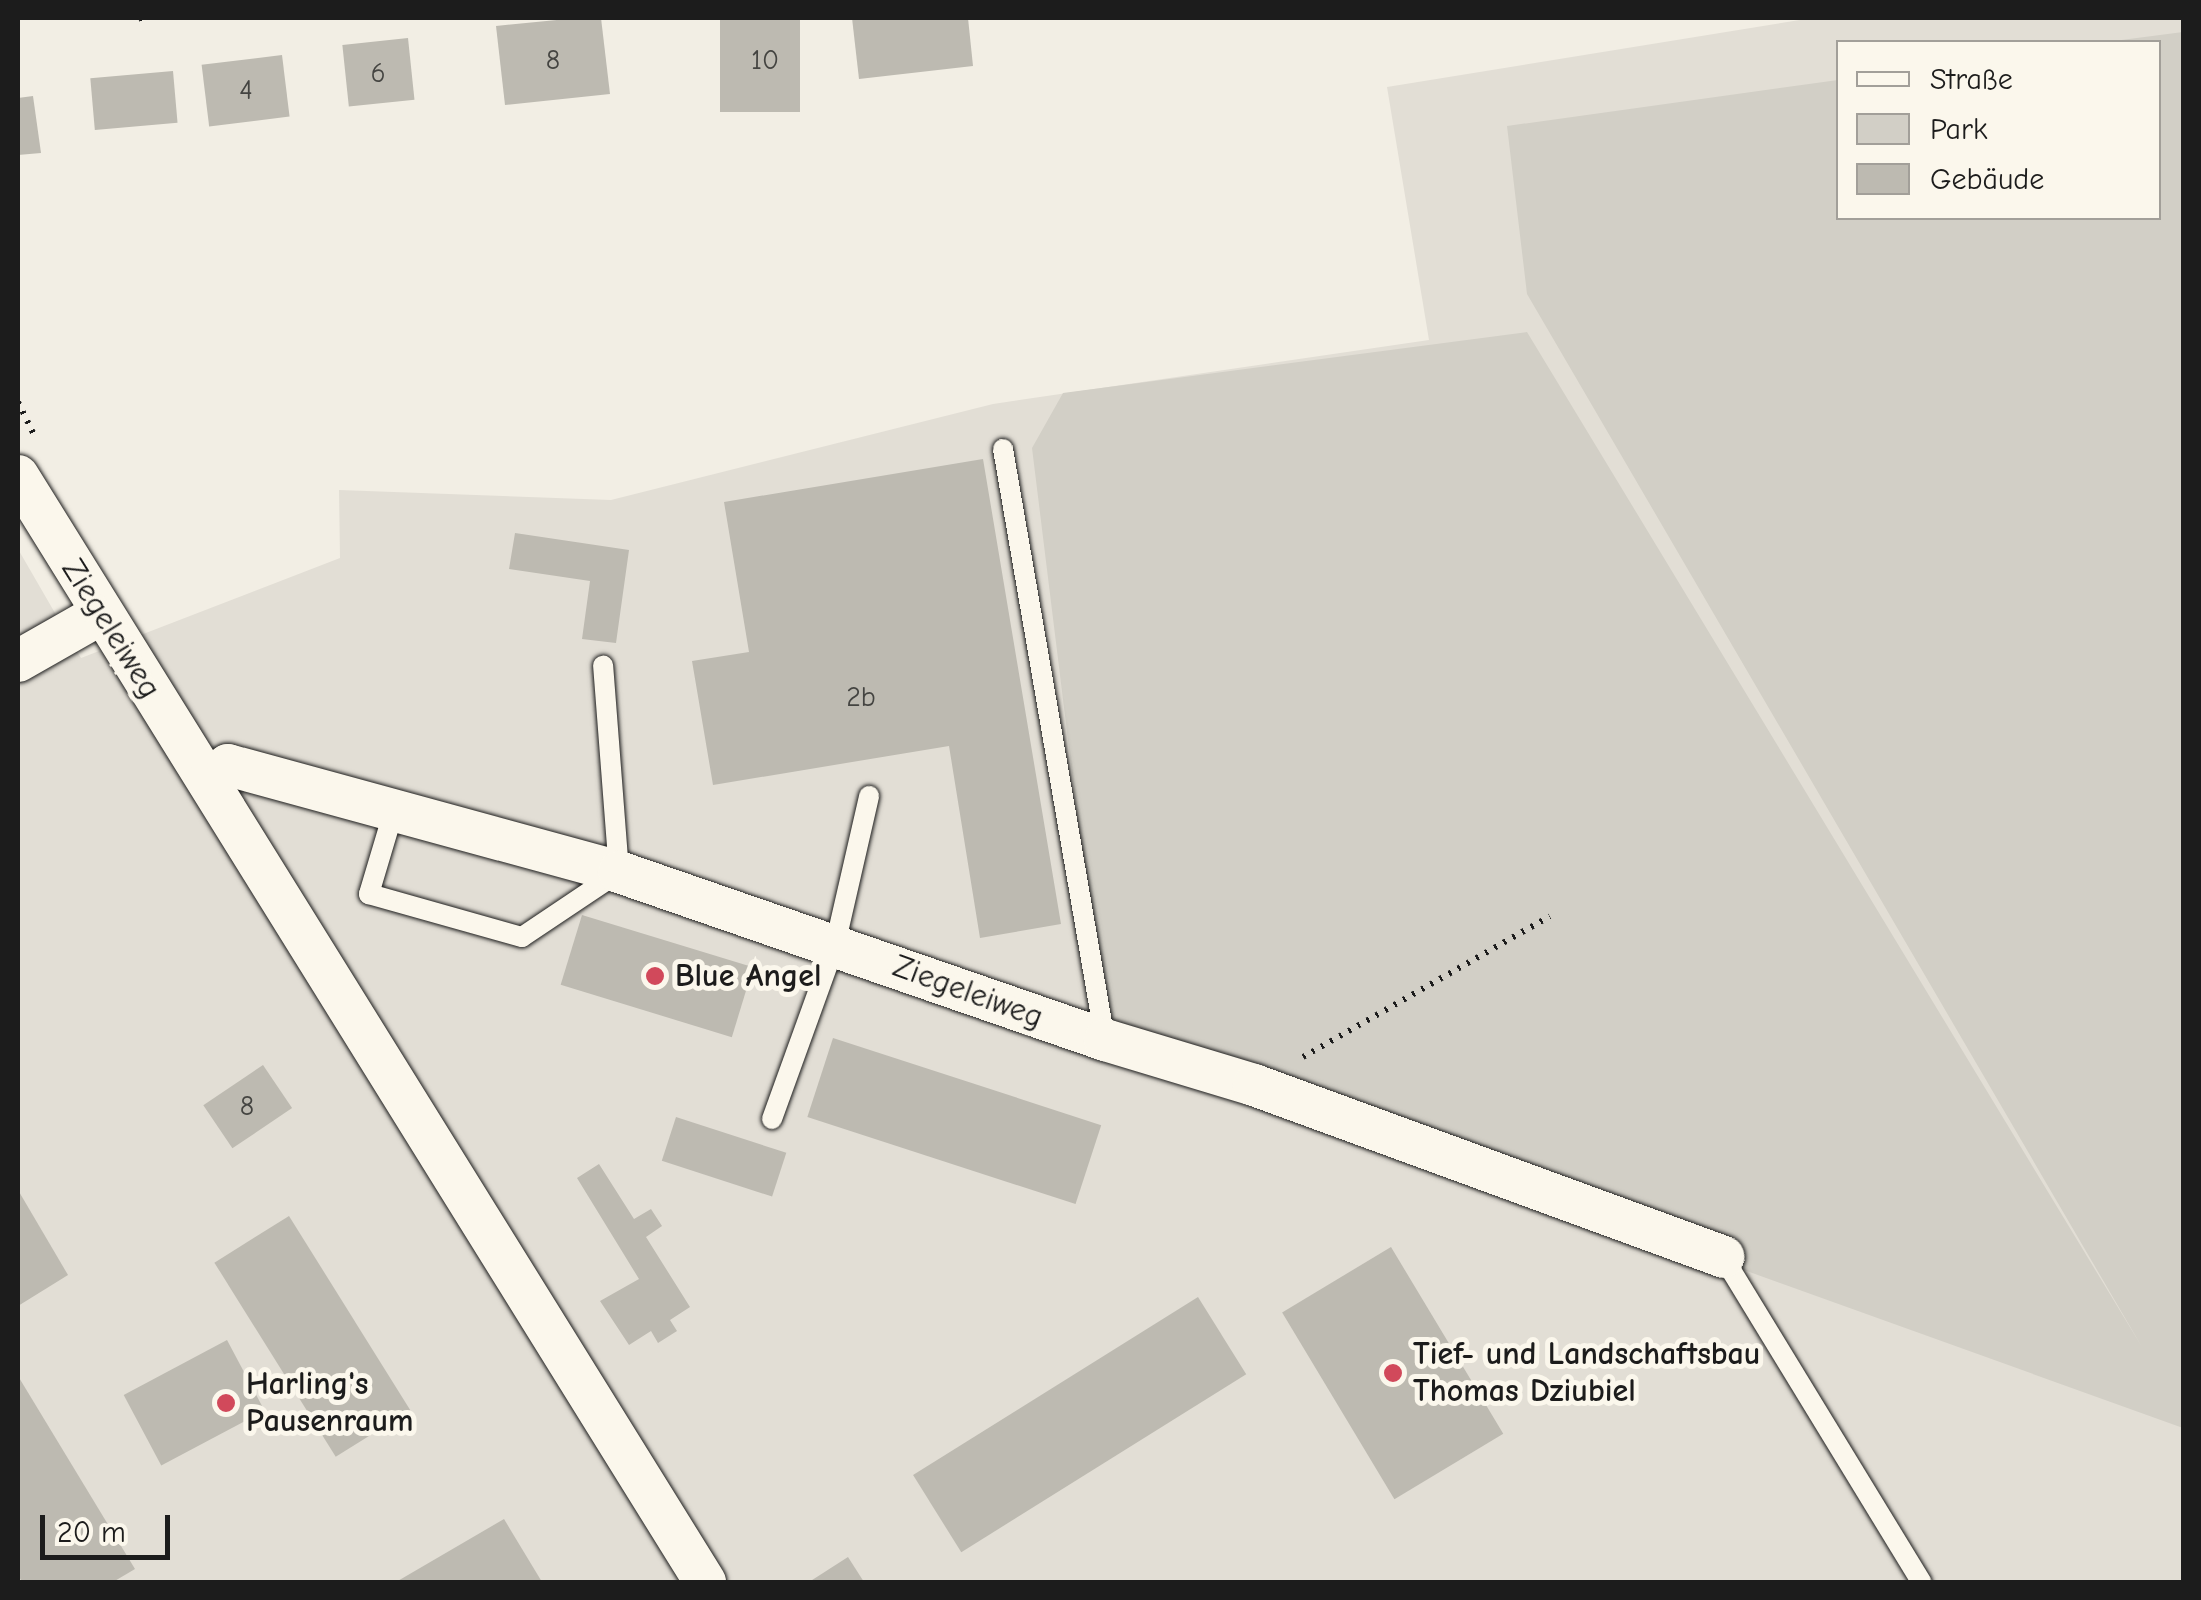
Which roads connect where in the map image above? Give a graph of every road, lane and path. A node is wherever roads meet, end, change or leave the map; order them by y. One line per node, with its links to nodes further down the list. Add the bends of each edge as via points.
1 (1003, 449): 12 (lane)
2 (18, 476): 3 (street, Ziegeleiweg)
3 (99, 615): 4 (street); 6 (street, Ziegeleiweg)
4 (18, 661)
5 (603, 666): 9 (lane)
6 (208, 780): 8 (street, Ziegeleiweg, via 228,765); 16 (street, Ziegeleiweg)
7 (870, 796): 11 (lane)
8 (394, 810): 9 (street, Ziegeleiweg); 9 (lane, via 369,894 503,932 522,937)
9 (618, 872): 11 (street, Ziegeleiweg)
10 (1550, 916): 13 (path)
11 (835, 945): 12 (street, Ziegeleiweg); 14 (lane)
12 (1105, 1040): 13 (street, Ziegeleiweg)
13 (1254, 1085): 15 (street, Ziegeleiweg)
14 (772, 1119)
15 (1722, 1257): 17 (lane)
16 (705, 1582)
17 (1921, 1582)

